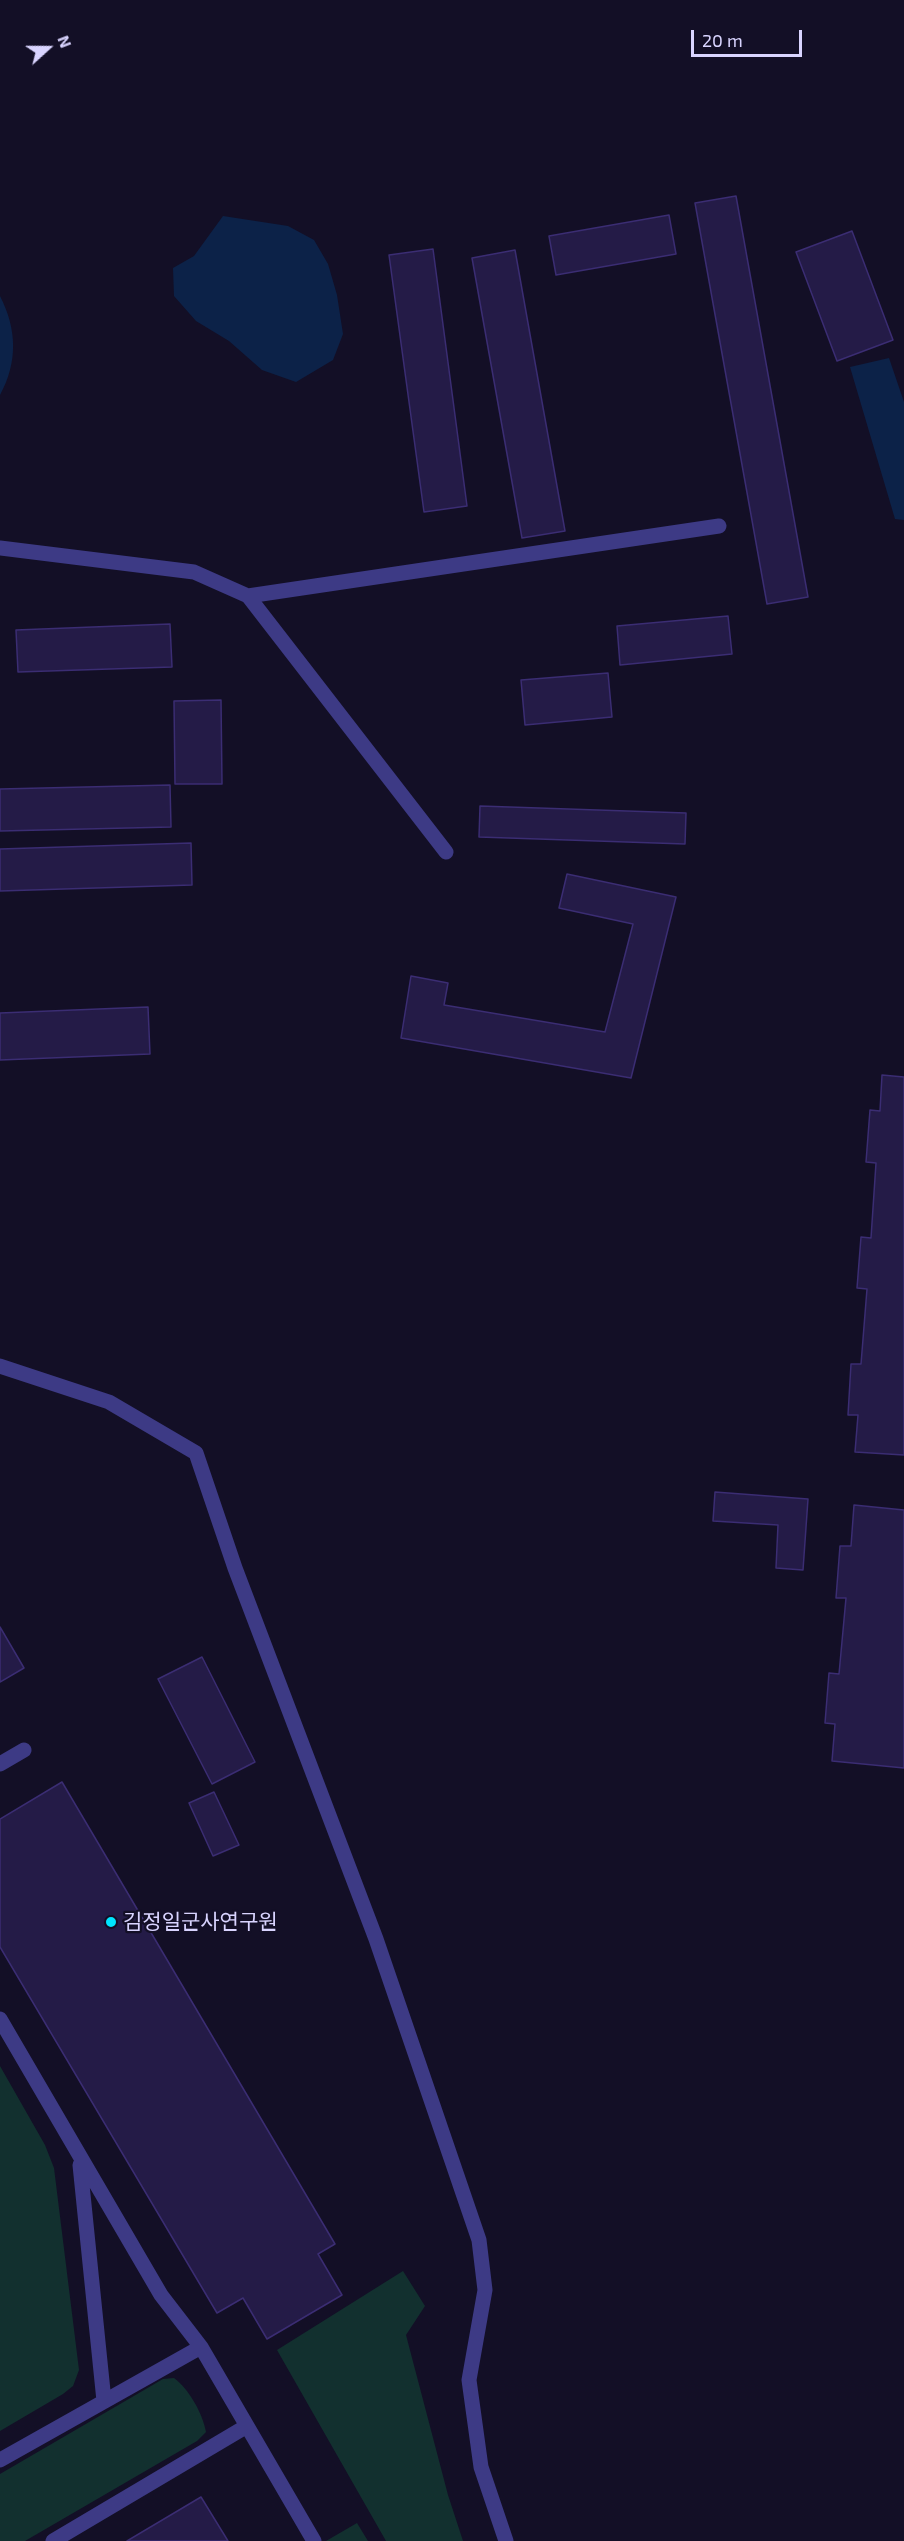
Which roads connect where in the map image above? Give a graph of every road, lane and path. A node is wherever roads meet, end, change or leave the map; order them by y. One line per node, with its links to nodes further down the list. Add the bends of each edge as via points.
1 (719, 526): 3 (street)
2 (0, 548): 3 (street, via 194,572)
3 (248, 596): 4 (street)
4 (446, 852)
5 (0, 1366): 16 (street, via 109,1402 196,1453 239,1579 376,1939 479,2240 486,2290 469,2380 481,2467)
6 (24, 1750): 7 (street)
7 (0, 1764)
8 (0, 2019): 9 (street)
9 (80, 2159): 10 (street, via 161,2295); 11 (street)
10 (201, 2347): 11 (street); 12 (street)
11 (104, 2401): 13 (street)
12 (247, 2426): 14 (street); 15 (street)
13 (0, 2460)
14 (53, 2541)
15 (314, 2541)
16 (506, 2541)

